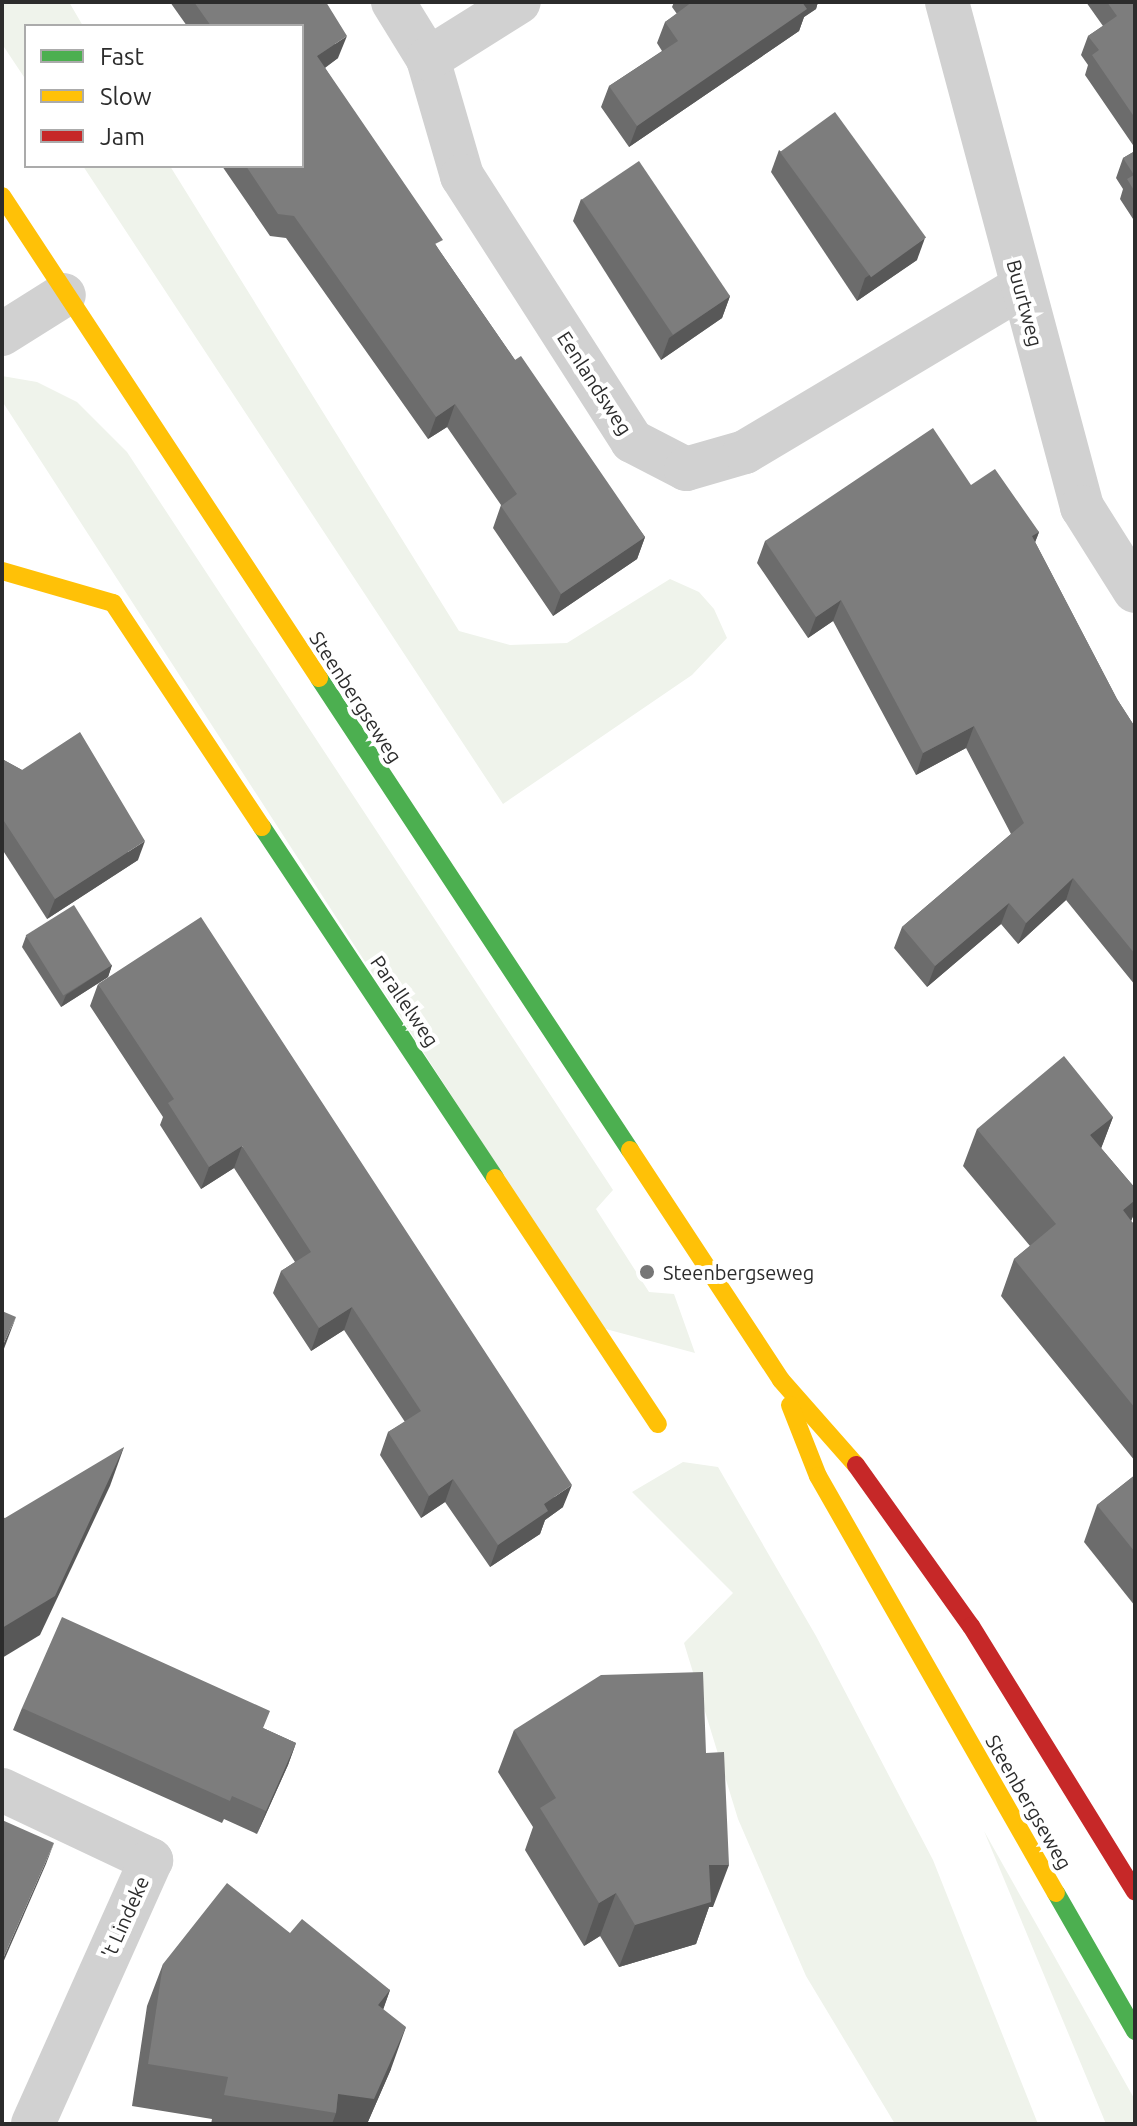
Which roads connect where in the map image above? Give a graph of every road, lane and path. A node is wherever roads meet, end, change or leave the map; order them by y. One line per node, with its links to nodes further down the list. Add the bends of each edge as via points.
1 (393, 2): 4 (street, Eenlandsweg)
2 (519, 2): 4 (street)
3 (947, 2): 6 (street, Buurtweg)
4 (428, 59): 6 (street, Eenlandsweg, via 462,176 632,441 686,469 745,452)
5 (2, 196): 7 (main road, Steenbergseweg)
6 (1020, 288): 10 (street, Buurtweg, via 1082,507)
7 (64, 295): 8 (street); 11 (main road, Steenbergseweg)
8 (2, 334)
9 (2, 571): 12 (main road, Parallelweg, via 113,603)
10 (1135, 591)
11 (781, 1380): 14 (main road, Steenbergseweg, via 846,1452 971,1626); 15 (main road, Steenbergseweg, via 818,1476)
12 (658, 1424)
13 (2, 1790): 16 (street, 't Lindeke, via 151,1860)
14 (1135, 1892)
15 (1135, 2031)
16 (33, 2124)

